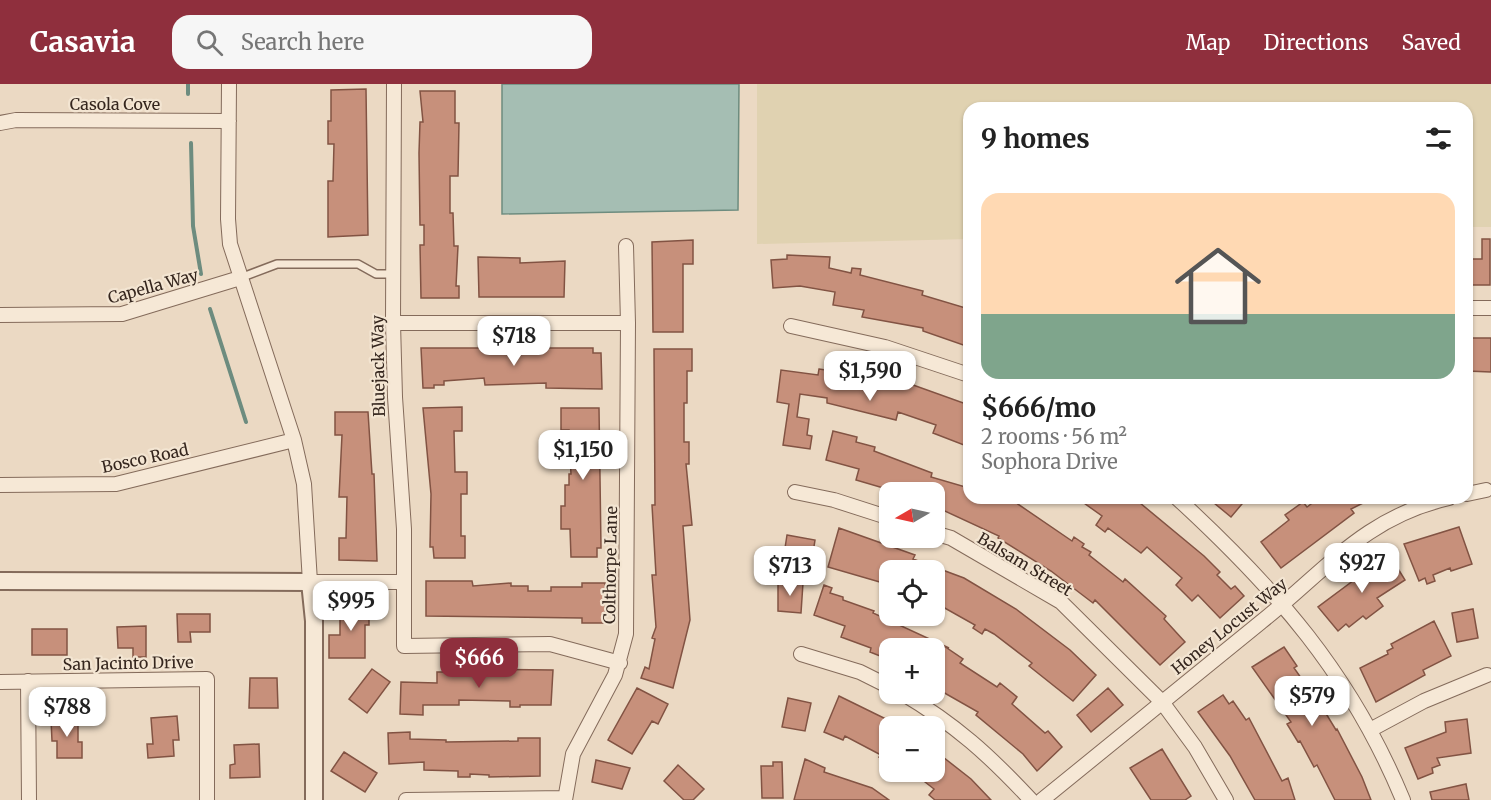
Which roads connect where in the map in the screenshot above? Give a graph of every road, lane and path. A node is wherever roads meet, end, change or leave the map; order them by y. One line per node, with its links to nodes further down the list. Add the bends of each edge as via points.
1 (229, 84): 3 (street)
2 (394, 84): 6 (street, Bluejack Way)
3 (229, 121): 4 (street, Casola Cove); 7 (street, via 228,219 230,244)
4 (0, 123)
5 (626, 246): 11 (street, Colthorpe Lane)
6 (394, 274): 7 (lane, via 376,273 358,264 277,264); 12 (street, Bluejack Way)
7 (240, 278): 10 (street, Capella Way, via 122,314); 15 (street)
8 (1473, 308): 9 (street)
9 (1491, 308)
10 (0, 315)
11 (628, 323): 12 (street); 29 (street, Colthorpe Lane, via 627,592 626,634)
12 (393, 324): 26 (street, Bluejack Way)
13 (791, 326): 14 (street, via 885,347)
14 (963, 373)
15 (294, 440): 16 (street, Bosco Road, via 116,484); 25 (street, via 304,484)
16 (0, 485)
17 (1486, 490): 19 (street)
18 (795, 492): 22 (street)
19 (1473, 493)
20 (1184, 504): 27 (street, via 1239,555)
21 (1428, 504): 27 (street, Honey Locust Way, via 1379,524 1352,542)
22 (879, 514)
23 (945, 536): 34 (street, Balsam Street, via 1061,602)
24 (0, 581): 25 (street)
25 (310, 582): 26 (street); 40 (street, via 314,621)
26 (404, 582): 29 (street, Bluejack Way, via 404,646 550,644)
27 (1283, 604): 34 (street, Honey Locust Way); 36 (street, via 1332,665)
28 (801, 654): 32 (street)
29 (620, 663): 37 (street, Colthorpe Lane, via 573,754)
30 (1487, 675): 36 (street, via 1424,701)
31 (28, 681): 33 (street, San Jacinto Drive); 38 (street); 39 (street, San Jacinto Drive, via 207,679)
32 (879, 681)
33 (0, 682)
34 (1162, 702): 43 (street, Honey Locust Way); 44 (street, Balsam Street, via 1195,747)
35 (920, 704): 42 (street, via 984,750)
36 (1370, 730): 45 (street)
37 (565, 799): 41 (street)
38 (29, 800)
39 (207, 800)
40 (314, 800)
41 (406, 800)
42 (1031, 800)
43 (1042, 800)
44 (1226, 800)
45 (1403, 800)

